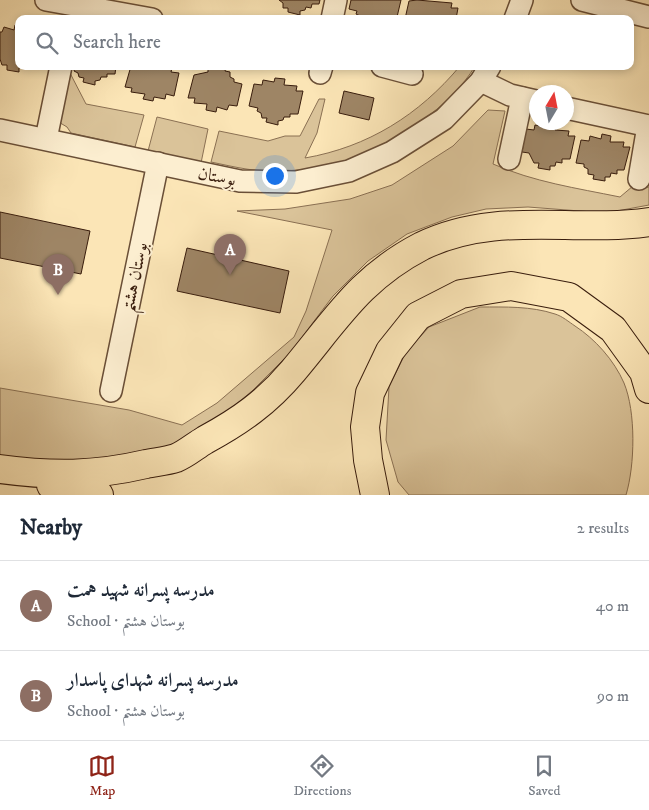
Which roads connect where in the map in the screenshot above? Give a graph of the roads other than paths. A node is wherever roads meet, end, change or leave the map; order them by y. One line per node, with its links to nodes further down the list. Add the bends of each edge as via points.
1 (46, 0): 5 (street)
2 (336, 0): 7 (street)
3 (522, 0): 8 (street)
4 (582, 0): 9 (street)
5 (72, 8): 6 (street)
6 (123, 15)
7 (333, 15)
8 (516, 15)
9 (649, 17)
10 (59, 70): 18 (street)
11 (397, 70): 12 (street)
12 (412, 74)
13 (485, 74): 14 (street, via 510,95); 20 (street, بوستان, via 444,119 392,152 349,171 296,182 240,181)
14 (529, 100): 19 (street)
15 (574, 110): 16 (street)
16 (649, 126): 21 (street)
17 (0, 130): 18 (street, بوستان)
18 (46, 140): 20 (street, بوستان)
19 (510, 159)
20 (158, 163): 24 (street, بوستان هشتم)
21 (639, 179)
22 (649, 222): 25 (highway, via 595,227 500,224 456,233 416,250 366,283 292,373 263,401 236,424 176,458 120,470 73,475)
23 (649, 389): 28 (highway, via 644,372 613,329 569,297 511,286 461,294 418,316 390,351 370,393 365,427)
24 (111, 391)
25 (0, 469)
26 (0, 474): 27 (highway)
27 (99, 495)
28 (375, 495)

